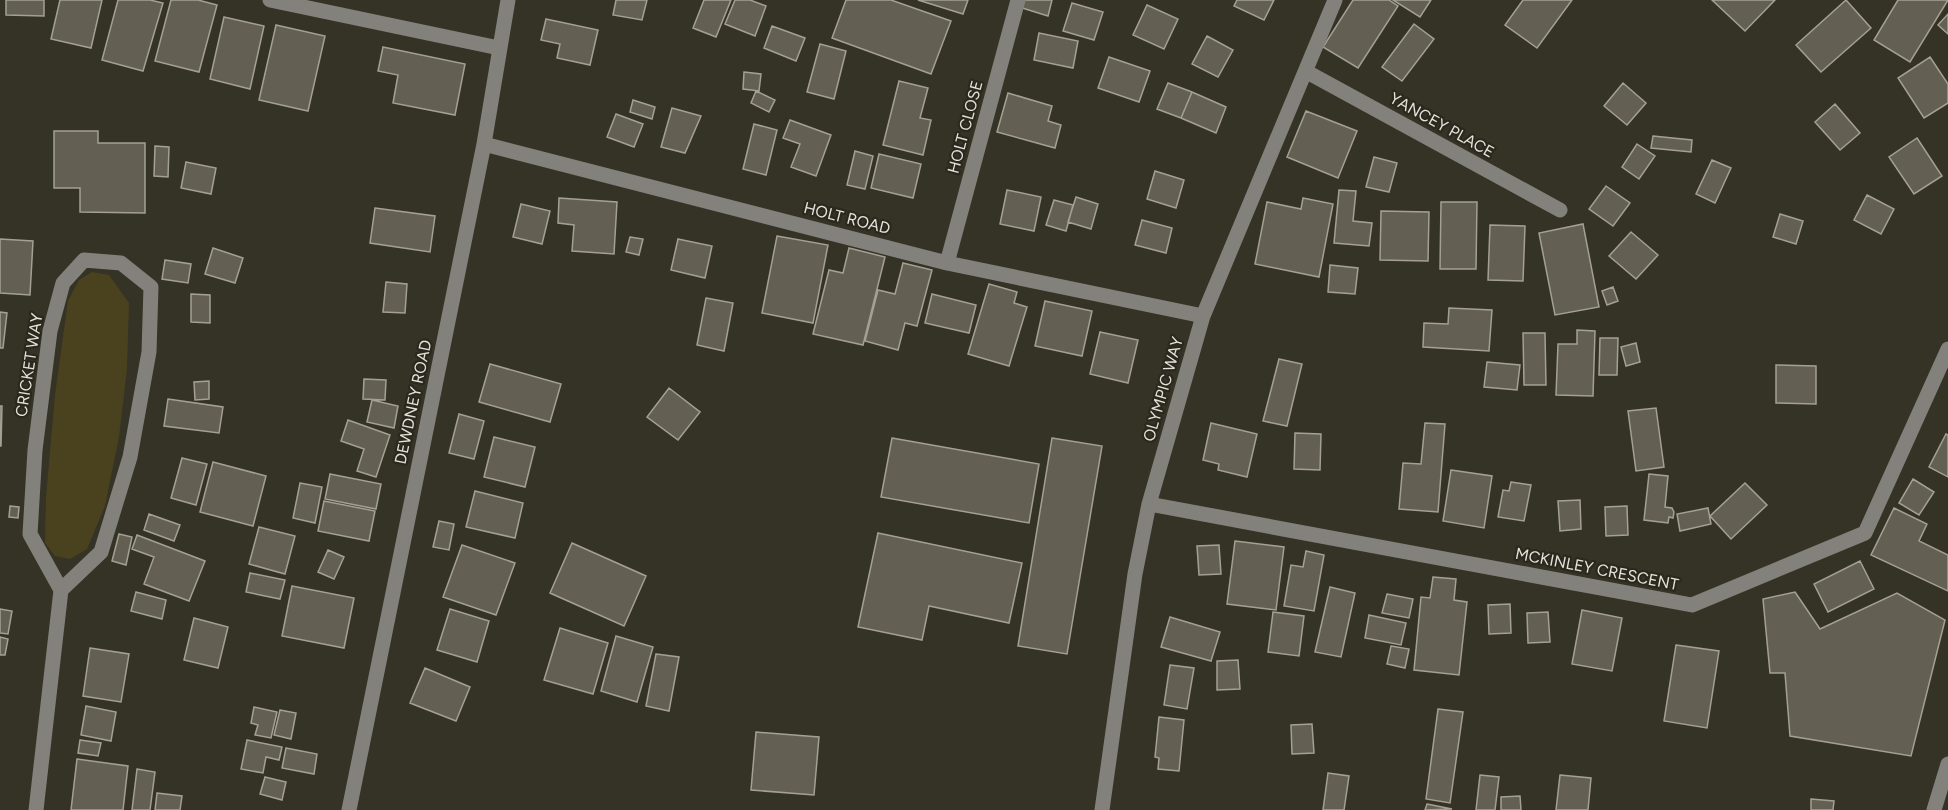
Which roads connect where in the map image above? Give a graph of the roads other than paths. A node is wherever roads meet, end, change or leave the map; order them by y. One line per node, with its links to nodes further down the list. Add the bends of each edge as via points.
1 (270, 0): 5 (street)
2 (508, 0): 5 (street, DEWDNEY ROAD)
3 (1018, 0): 9 (street, HOLT CLOSE)
4 (1335, 0): 6 (street, OLYMPIC WAY)
5 (499, 48): 7 (street, DEWDNEY ROAD)
6 (1306, 72): 8 (street, YANCEY PLACE); 10 (street, OLYMPIC WAY)
7 (484, 144): 9 (street, HOLT ROAD); 16 (street, DEWDNEY ROAD)
8 (1560, 210)
9 (947, 262): 10 (street, HOLT ROAD)
10 (1203, 316): 12 (street, OLYMPIC WAY)
11 (1948, 350): 12 (street, MCKINLEY CRESCENT, via 1865,533 1692,605)
12 (1149, 504): 17 (street, OLYMPIC WAY, via 1135,574)
13 (61, 590): 13 (street, CRICKET WAY, via 30,534 35,450 50,331 63,283 84,260 121,263 151,287 150,352 130,457 101,552); 15 (street)
14 (1948, 764): 18 (street)
15 (36, 810)
16 (349, 810)
17 (1102, 810)
18 (1934, 810)

